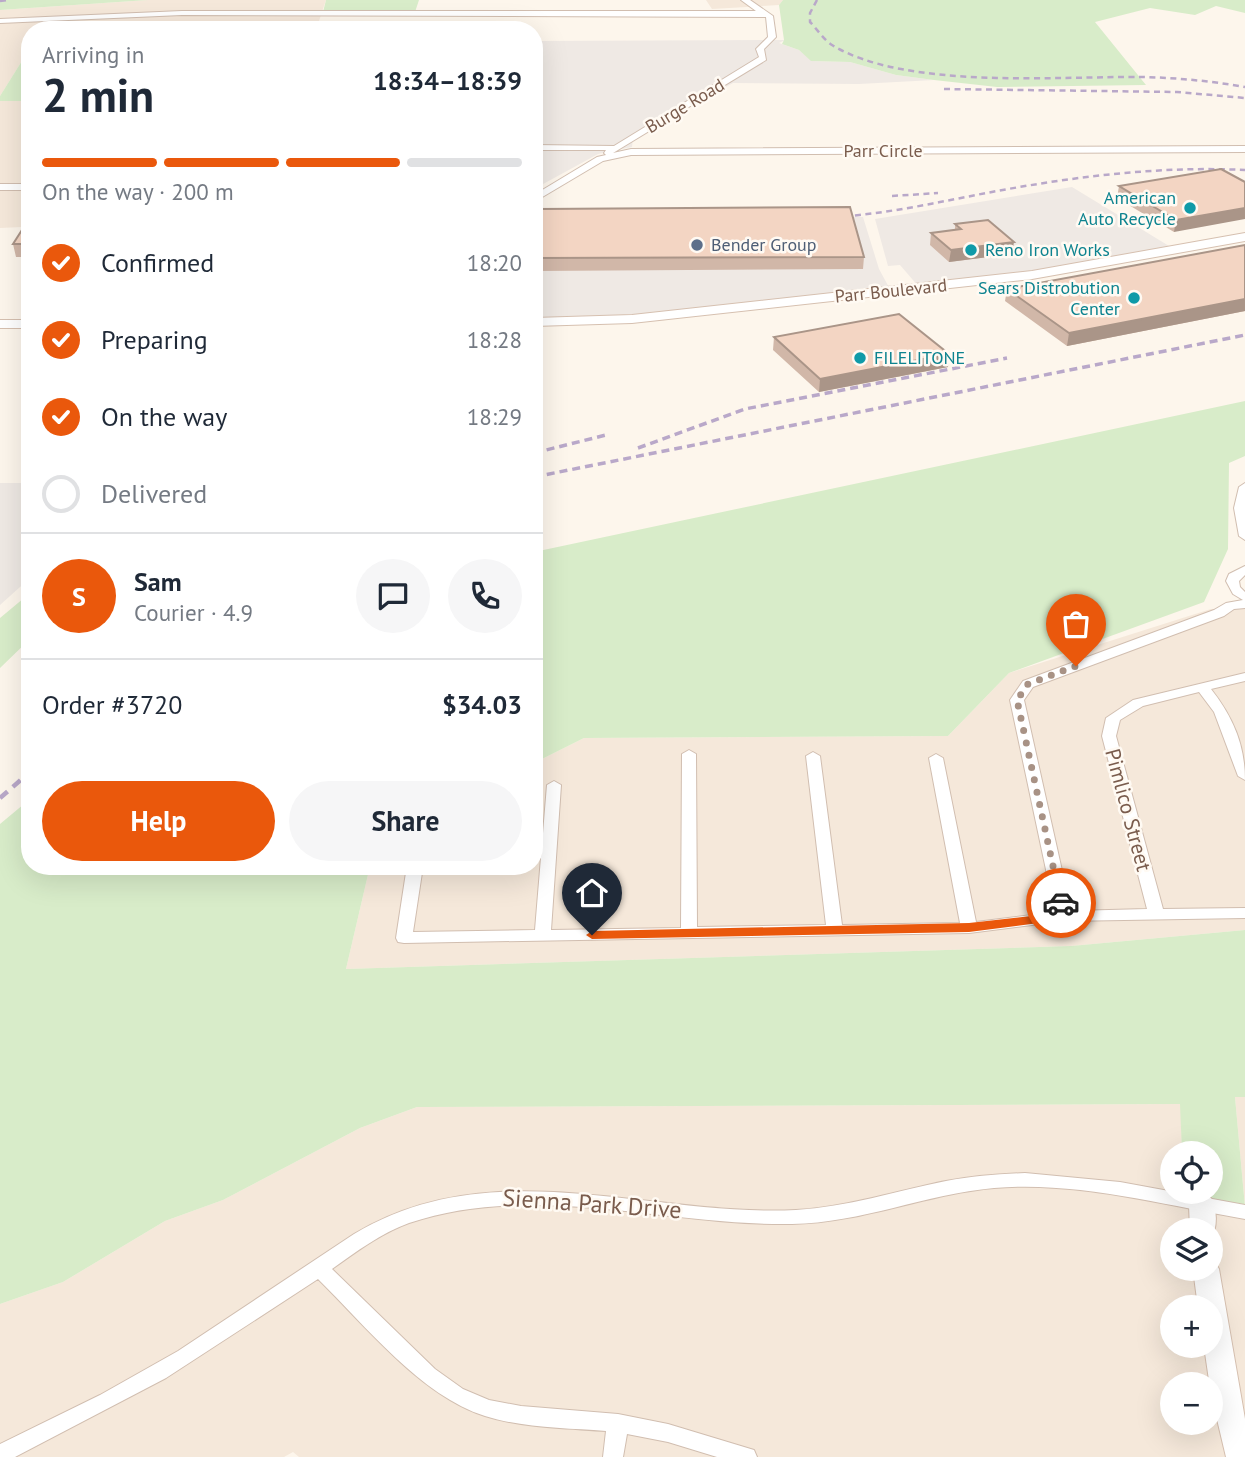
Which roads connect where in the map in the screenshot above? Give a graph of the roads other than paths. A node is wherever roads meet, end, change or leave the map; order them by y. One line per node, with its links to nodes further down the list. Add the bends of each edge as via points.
1 (745, 0): 2 (street)
2 (764, 13): 3 (street, via 181,13); 5 (street, Burge Road, via 772,37 760,49 760,62)
3 (1, 21)
4 (543, 147): 5 (street)
5 (614, 148): 7 (street, Burge Road)
6 (1245, 149): 7 (street, Parr Circle, via 631,152)
7 (605, 156): 10 (street, Parr Circle)
8 (0, 187): 9 (street)
9 (21, 187)
10 (543, 194)
11 (1245, 237): 12 (main road, Parr Boulevard, via 1022,276 632,319)
12 (543, 322)
13 (0, 324): 14 (main road)
14 (21, 324)
15 (1245, 486): 16 (street, via 1240,508)
16 (1245, 536)
17 (1244, 569): 18 (street, via 1233,577)
18 (1240, 593): 19 (street)
19 (1238, 605): 30 (street, via 1028,684 1017,700)
20 (1245, 677): 21 (street, Pimlico Street)
21 (1203, 689): 25 (street, via 1221,711); 29 (street, Pimlico Street, via 1138,703 1113,718 1109,736)
22 (689, 754): 33 (street)
23 (813, 756): 32 (street)
24 (936, 758): 31 (street)
25 (1245, 776)
26 (554, 785): 34 (street)
27 (414, 875): 34 (street, via 404,939)
28 (1245, 913): 29 (street)
29 (1156, 914): 30 (street)
30 (1064, 916): 31 (street)
31 (969, 928): 32 (street)
32 (835, 930): 33 (street)
33 (690, 933): 34 (street)
34 (543, 936)
35 (1245, 1212): 36 (street, Sienna Park Drive)
36 (1202, 1218): 37 (street, Sienna Park Drive, via 1045,1181 959,1186 835,1214 792,1217 536,1197 484,1198 402,1218 363,1237)
37 (319, 1268): 39 (street, via 428,1375 456,1395 522,1415); 40 (street, Sienna Park Drive, via 177,1363)
38 (1208, 1281): 43 (main road, via 1224,1391)
39 (618, 1423): 41 (street); 42 (street)
40 (0, 1454)
41 (613, 1457)
42 (747, 1457)
43 (1240, 1457)

